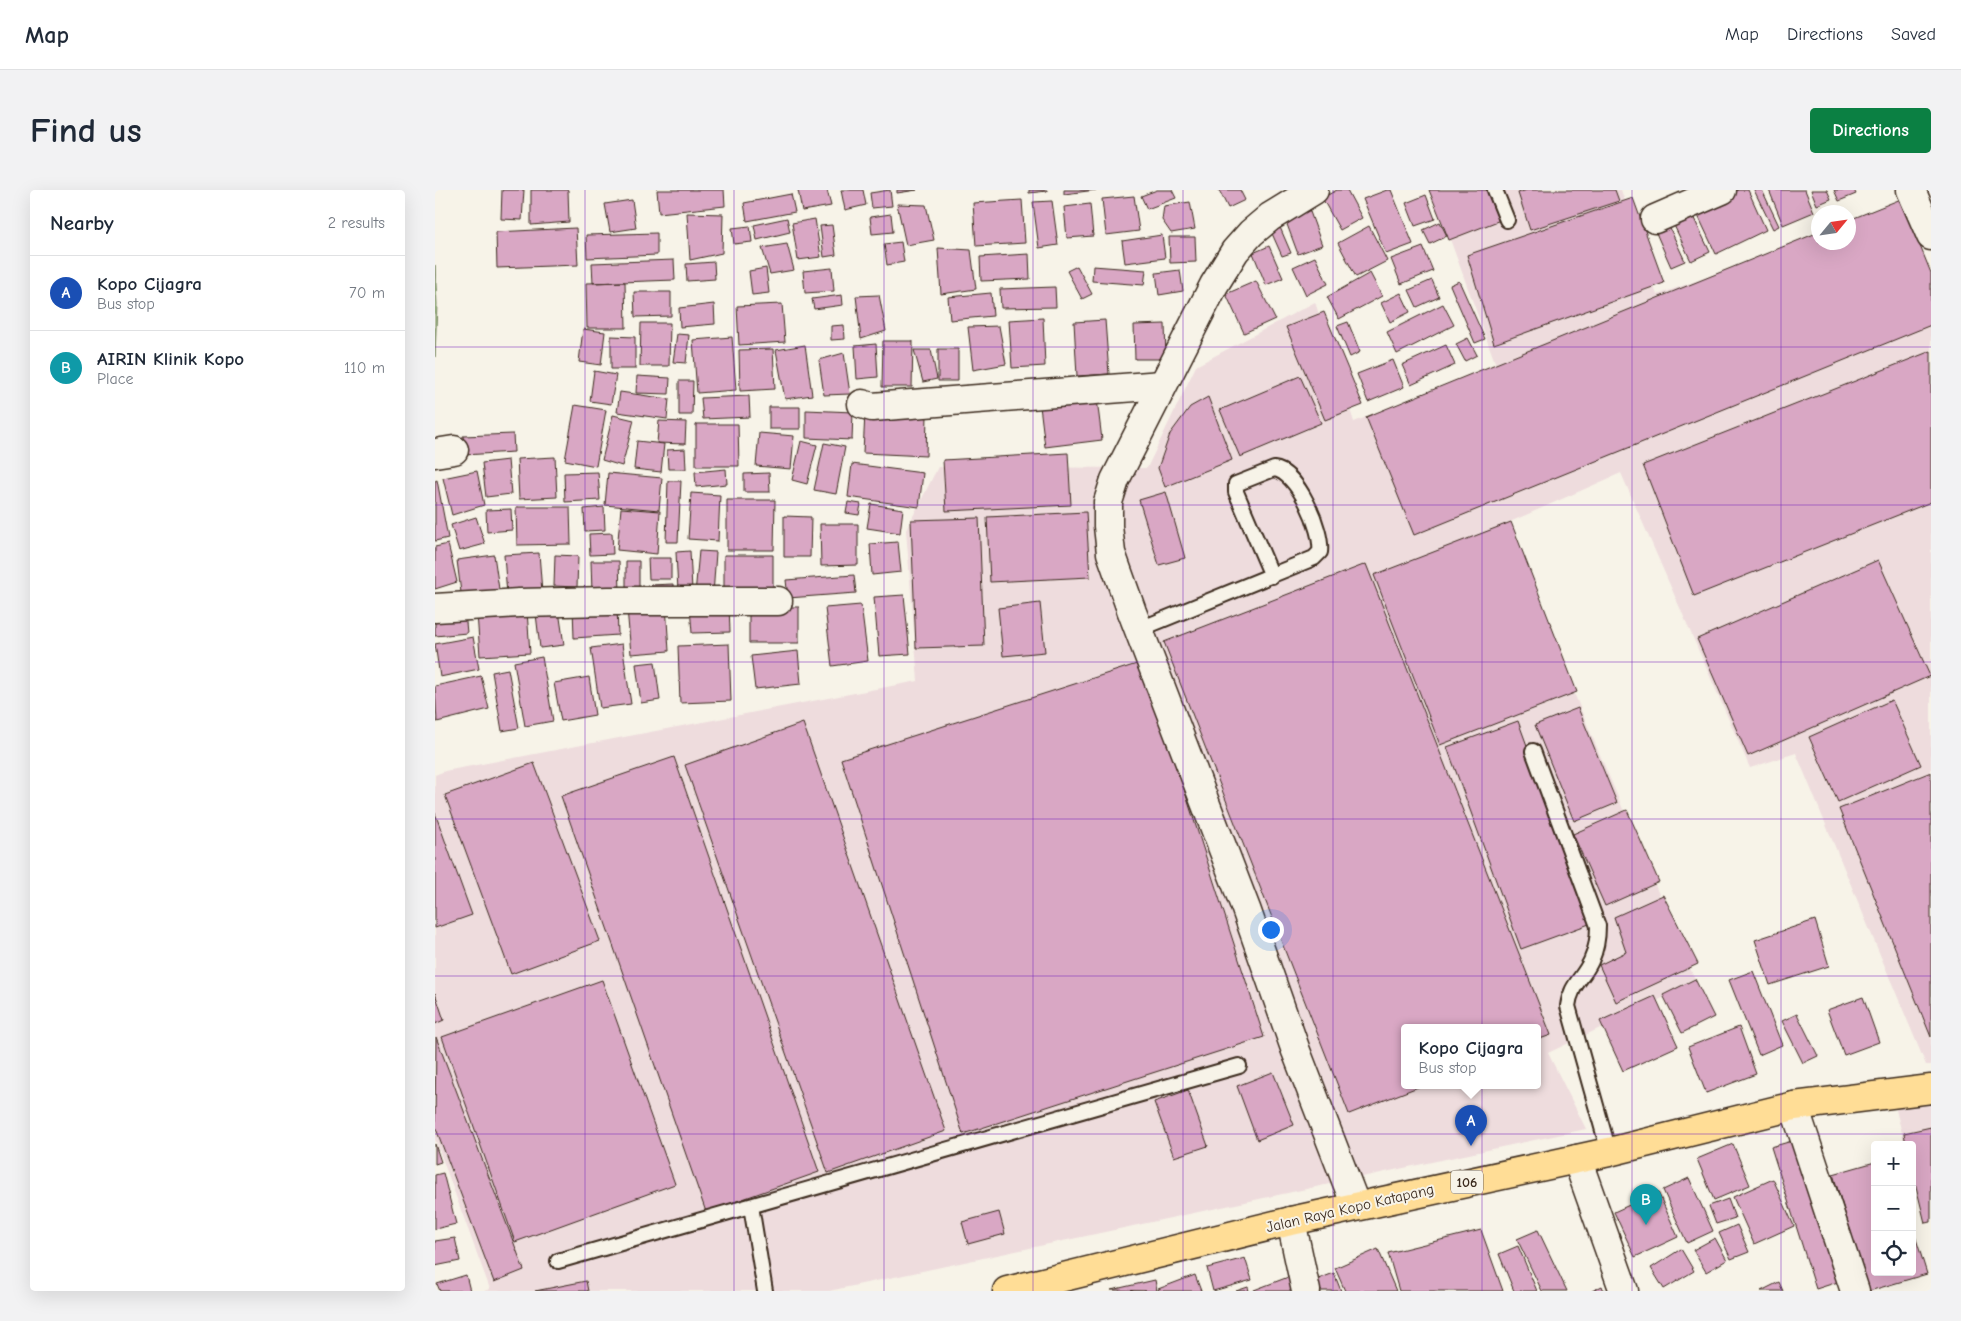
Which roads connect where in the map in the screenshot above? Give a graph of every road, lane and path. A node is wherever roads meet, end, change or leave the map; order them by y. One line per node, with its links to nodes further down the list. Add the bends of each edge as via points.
1 (1314, 190): 8 (street, via 1270,217 1235,251)
2 (1495, 190): 6 (lane)
3 (1722, 190): 5 (street)
4 (1911, 190): 7 (street)
5 (1655, 219)
6 (1507, 220)
7 (1931, 235)
8 (1162, 385): 9 (street, via 872,407); 13 (street, via 1115,480 1108,502 1111,553)
9 (862, 404)
10 (1272, 576): 10 (lane, via 1314,558 1321,548 1313,517 1296,484 1285,473 1274,469 1235,487); 13 (lane)
11 (778, 602): 12 (street, via 609,601)
12 (435, 608)
13 (1140, 629): 21 (street)
14 (1533, 751): 18 (lane, via 1598,926 1591,962 1570,993 1568,1006)
15 (1239, 1066): 20 (lane)
16 (1931, 1089): 17 (main road, Jalan Raya Kopo Katapang / 106)
17 (1795, 1106): 18 (main road, Jalan Raya Kopo Katapang / 106); 28 (street)
18 (1609, 1152): 19 (main road, Jalan Raya Kopo Katapang / 106)
19 (1577, 1159): 21 (main road, Jalan Raya Kopo Katapang / 106); 27 (street)
20 (751, 1206): 23 (lane); 24 (lane)
21 (1356, 1206): 22 (main road, Jalan Raya Kopo Katapang / 106)
22 (1291, 1221): 25 (main road, Jalan Raya Kopo Katapang / 106); 26 (street)
23 (558, 1261)
24 (765, 1291)
25 (1007, 1291)
26 (1306, 1291)
27 (1624, 1291)
28 (1855, 1291)

